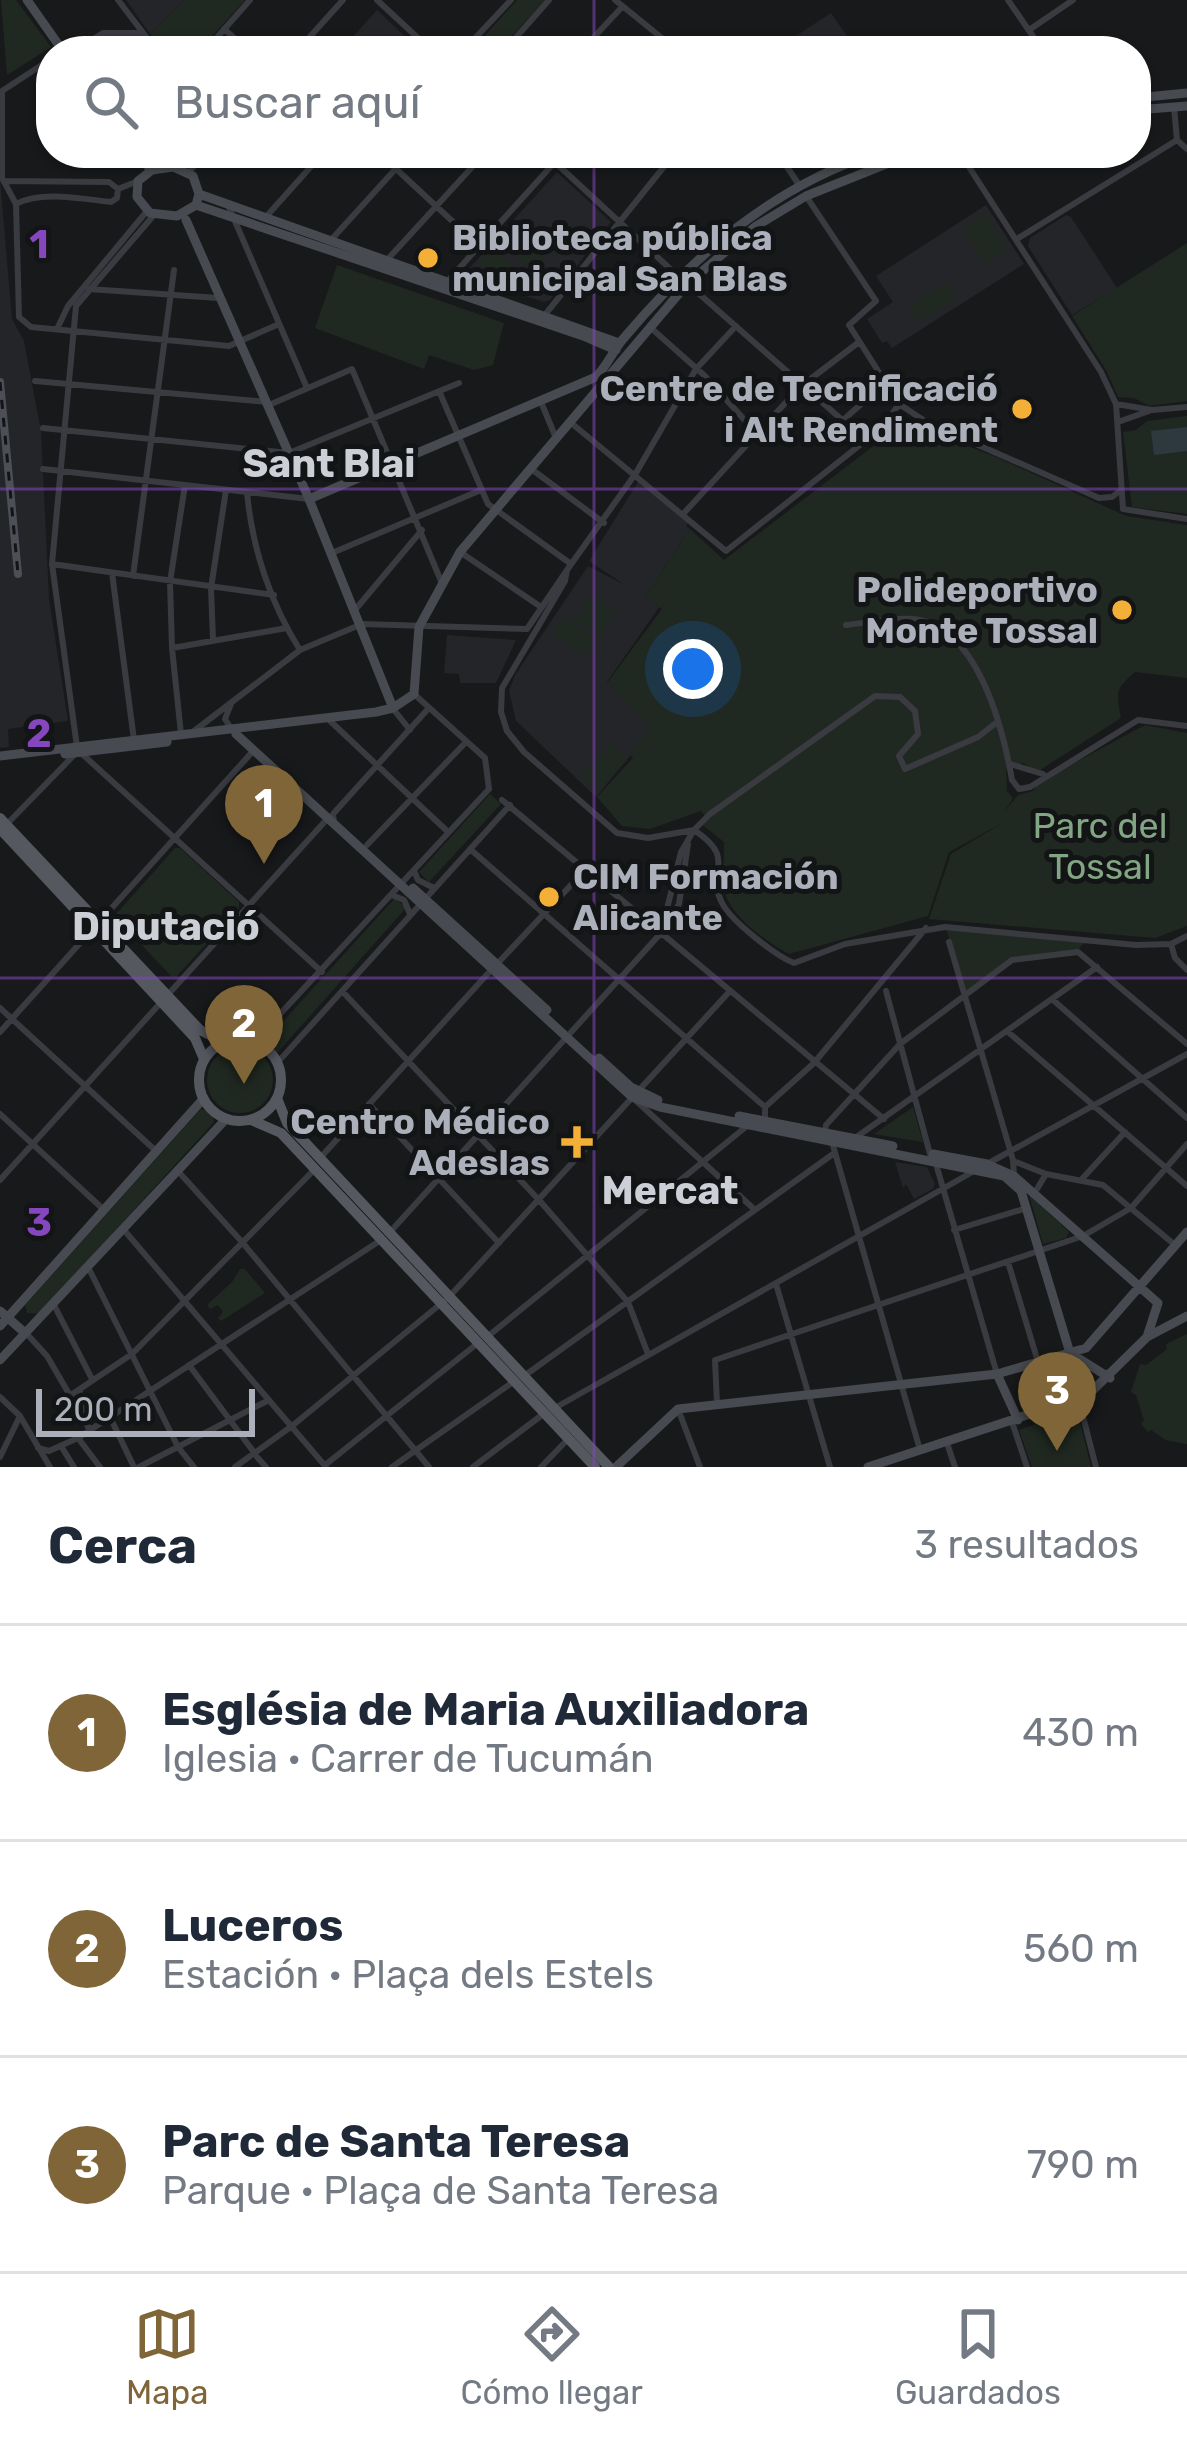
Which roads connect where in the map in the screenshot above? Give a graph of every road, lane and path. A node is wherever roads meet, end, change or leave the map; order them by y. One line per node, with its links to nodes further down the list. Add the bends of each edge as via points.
1 (27, 0): 14 (street)
2 (118, 0): 13 (street)
3 (250, 0): 11 (street)
4 (343, 0): 19 (street)
5 (376, 0): 20 (street)
6 (511, 0): 21 (street)
7 (549, 0): 22 (street)
8 (1008, 0): 12 (street)
9 (1073, 0): 12 (street)
10 (619, 3): 23 (street); 24 (street)
11 (224, 29): 17 (street); 18 (street)
12 (1029, 30): 25 (street)
13 (141, 33): 15 (street); 16 (street)
14 (52, 36)
15 (98, 36)
16 (144, 36)
17 (218, 36)
18 (232, 36)
19 (311, 36)
20 (415, 36)
21 (478, 36)
22 (517, 36)
23 (592, 36)
24 (658, 36)
25 (1033, 36)
26 (36, 69): 53 (street, via 2,91)
27 (1187, 93): 28 (street)
28 (1151, 97)
29 (1187, 106): 30 (street)
30 (1174, 107): 31 (street); 32 (street)
31 (1151, 109)
32 (1177, 140): 33 (street); 34 (street)
33 (1187, 149)
34 (1151, 156)
35 (138, 168): 52 (street)
36 (166, 168): 50 (street)
37 (176, 168): 51 (street)
38 (192, 168): 51 (street)
39 (309, 168): 66 (street)
40 (396, 168): 62 (street); 69 (street)
41 (471, 168): 62 (street)
42 (550, 168): 70 (street)
43 (562, 168): 67 (street)
44 (663, 168): 67 (street)
45 (788, 168): 55 (street)
46 (840, 168): 55 (street)
47 (876, 168): 57 (street)
48 (970, 168): 68 (street)
49 (1132, 168): 68 (street)
50 (152, 170): 52 (street)
51 (188, 172): 59 (street)
52 (140, 179): 56 (street); 63 (street, via 137,197)
53 (4, 181): 54 (street); 60 (street)
54 (28, 184): 56 (street, via 109,182); 58 (street)
55 (799, 185): 57 (street); 73 (street, via 748,217)
56 (118, 189): 58 (street, via 110,202)
57 (806, 196): 73 (street); 86 (street, via 876,302 849,325)
58 (27, 199): 60 (street)
59 (198, 200): 61 (street); 64 (street); 65 (street)
60 (16, 204): 82 (street, via 19,317)
61 (228, 205): 65 (street); 66 (street)
62 (436, 206): 70 (street); 71 (street)
63 (150, 213): 64 (street); 75 (street); 82 (street)
64 (182, 218): 77 (street)
65 (232, 218): 74 (street); 79 (street)
66 (266, 218): 69 (street)
67 (620, 221): 73 (street); 78 (street)
68 (1017, 239): 102 (street)
69 (331, 240): 71 (street)
70 (479, 246): 74 (street)
71 (387, 260): 74 (street)
72 (174, 270): 76 (street)
73 (683, 281): 80 (street); 81 (street); 87 (street)
74 (445, 284): 78 (street); 87 (street)
75 (89, 289): 76 (street); 83 (street, via 76,306)
76 (170, 296): 77 (street); 85 (street)
77 (222, 298): 84 (street)
78 (544, 316): 87 (street)
79 (279, 324): 84 (street); 95 (street)
80 (649, 326): 87 (street); 88 (street)
81 (736, 326): 88 (street); 94 (street)
82 (57, 329): 83 (street)
83 (75, 332): 85 (street); 92 (street)
84 (241, 341): 85 (street); 100 (street)
85 (164, 342): 97 (street)
86 (859, 342): 90 (street); 94 (street)
87 (621, 348): 93 (street); 99 (street)
88 (696, 369): 109 (street); 121 (street)
89 (35, 381): 92 (street)
90 (886, 382): 101 (street); 106 (street)
91 (459, 383): 96 (street)
92 (72, 384): 97 (street); 111 (street)
93 (578, 384): 98 (street); 99 (street)
94 (800, 387): 106 (street); 130 (street)
95 (307, 388): 100 (street); 105 (street, via 352,369)
96 (439, 391): 105 (street); 112 (street)
97 (157, 393): 100 (street); 114 (street)
98 (540, 401): 112 (street); 113 (street)
99 (587, 402): 107 (street)
100 (268, 404): 116 (street)
101 (899, 404): 115 (street); 126 (street, via 1099,498)
102 (1116, 404): 104 (street); 108 (street)
103 (1187, 406): 104 (street)
104 (1152, 410): 108 (street)
105 (373, 418): 116 (street); 117 (street)
106 (842, 421): 115 (street)
107 (570, 422): 113 (street); 121 (street)
108 (1118, 422): 126 (street)
109 (750, 426)
110 (44, 428): 111 (street)
111 (65, 430): 114 (street); 120 (street)
112 (459, 436): 117 (street); 125 (street)
113 (556, 438): 118 (street)
114 (151, 440): 116 (street); 122 (street)
115 (866, 441): 130 (street, via 726,551)
116 (290, 453): 128 (street)
117 (392, 464): 128 (street); 131 (street)
118 (530, 468): 129 (street); 133 (street)
119 (43, 469): 120 (street)
120 (61, 472): 122 (street); 137 (street)
121 (636, 473): 130 (street); 133 (street)
122 (145, 482): 123 (street); 140 (street)
123 (185, 485): 124 (street); 142 (street)
124 (226, 490): 127 (street); 143 (street)
125 (481, 490): 129 (street); 131 (street)
126 (1121, 490): 132 (street, via 1123,509)
127 (247, 492): 128 (street); 144 (street, via 251,539)
128 (309, 499): 136 (street)
129 (494, 509): 135 (street); 138 (street)
130 (684, 513)
131 (417, 517): 134 (street); 136 (street)
132 (1187, 519)
133 (604, 523): 138 (street)
134 (422, 530): 141 (street); 146 (street)
135 (460, 552): 141 (street); 145 (street)
136 (332, 553): 146 (street)
137 (52, 564): 139 (street); 169 (street)
138 (569, 567): 145 (street); 181 (street, via 502,688 507,731 617,833 648,838)
139 (112, 573): 140 (street); 165 (street)
140 (133, 576): 142 (street)
141 (441, 581): 150 (street)
142 (170, 582): 143 (street); 152 (street)
143 (211, 588): 144 (street); 151 (street)
144 (274, 596): 149 (street)
145 (541, 607): 150 (street, via 526,629)
146 (356, 610): 147 (street)
147 (362, 625): 150 (street); 153 (street); 156 (street)
148 (847, 625): 159 (street, via 916,619 942,630 980,672)
149 (286, 628): 151 (street); 153 (street)
150 (419, 628): 154 (street)
151 (213, 640): 152 (street)
152 (172, 648): 163 (street)
153 (301, 650): 155 (street)
154 (414, 694): 156 (street); 157 (street)
155 (232, 701): 161 (street, via 226,719); 163 (street)
156 (393, 708): 158 (street); 162 (street)
157 (428, 709): 162 (street); 166 (street)
158 (327, 718): 161 (street); 172 (street)
159 (997, 722): 164 (street); 167 (street)
160 (1187, 726): 174 (street, via 1142,718)
161 (236, 730): 163 (street); 168 (street); 169 (street); 179 (street)
162 (410, 730): 172 (street)
163 (186, 733): 165 (street)
164 (979, 736): 167 (street); 181 (street, via 905,769 899,756 918,734 916,711 900,697 874,696)
165 (134, 740): 169 (street)
166 (466, 742): 177 (street, via 485,758); 178 (street)
167 (1003, 742): 171 (street)
168 (254, 750): 179 (street); 183 (street)
169 (78, 751): 170 (street); 180 (street); 183 (street)
170 (0, 759)
171 (1009, 764): 173 (street); 175 (street)
172 (376, 767): 178 (street); 179 (street)
173 (1027, 770): 174 (street); 175 (street); 176 (street)
174 (1046, 774): 176 (street)
175 (1012, 780): 176 (street)
176 (1030, 787)
177 (499, 797): 182 (street); 185 (street); 186 (street)
178 (412, 798): 182 (street); 184 (street)
179 (332, 818): 184 (street); 188 (street); 192 (street)
180 (2, 827): 195 (main road)
181 (694, 830): 196 (street, via 717,851 726,909 787,961); 197 (street, via 679,904)
182 (448, 831): 187 (street)
183 (175, 840): 192 (street); 195 (street)
184 (367, 845): 188 (street)
185 (470, 849): 189 (street); 194 (street)
186 (586, 869): 194 (street); 197 (street)
187 (414, 871): 188 (street); 189 (street)
188 (403, 883): 190 (street); 191 (street)
189 (435, 886): 191 (street)
190 (392, 895): 193 (street); 204 (street)
191 (422, 900): 193 (street); 201 (street)
192 (248, 905): 204 (street); 210 (street)
193 (410, 914): 206 (street)
194 (545, 914): 201 (street); 205 (street)
195 (96, 925): 210 (main road); 213 (street)
196 (926, 928): 200 (street); 227 (street)
197 (663, 929): 205 (street); 207 (street)
198 (1187, 937): 200 (street)
199 (949, 942): 209 (street)
200 (1171, 944): 203 (street)
201 (495, 967): 216 (street); 225 (street)
202 (1097, 967): 209 (street, via 1078,952 1012,960); 211 (street); 221 (street)
203 (1187, 970)
204 (322, 972): 218 (street)
205 (618, 980): 216 (street); 217 (street)
206 (341, 991): 225 (street); 226 (street)
207 (730, 991): 217 (street); 227 (street)
208 (886, 991): 220 (street)
209 (964, 994): 220 (street); 222 (street)
210 (163, 997): 219 (main road); 224 (main road); 229 (street)
211 (1052, 999): 214 (street); 228 (street)
212 (0, 1008): 213 (street)
213 (12, 1019): 215 (street); 229 (street)
214 (1007, 1030): 222 (street); 236 (street)
215 (0, 1032)
216 (568, 1035): 230 (street); 246 (street)
217 (685, 1038): 230 (street); 237 (street)
218 (255, 1041): 219 (main road); 226 (main road)
219 (224, 1042): 224 (main road)
220 (900, 1044): 231 (street); 232 (street)
221 (1187, 1044)
222 (980, 1049): 232 (street); 253 (street)
223 (1187, 1054): 228 (street)
224 (205, 1059): 233 (main road)
225 (407, 1061): 235 (street); 246 (street)
226 (278, 1062): 234 (main road)
227 (814, 1063): 231 (street); 237 (street)
228 (1143, 1078): 236 (street); 239 (street)
229 (85, 1085): 250 (street); 251 (street)
230 (634, 1094): 243 (street); 244 (street); 256 (street); 268 (street)
231 (853, 1095): 241 (street); 247 (street, via 826,1125)
232 (914, 1096): 241 (street); 254 (street)
233 (204, 1098): 240 (main road); 251 (street)
234 (277, 1098): 242 (main road); 255 (main road)
235 (369, 1104): 255 (street); 263 (street)
236 (1094, 1105): 245 (street); 253 (street)
237 (765, 1107): 243 (street)
238 (0, 1114): 250 (street)
239 (1187, 1118)
240 (226, 1119): 242 (main road); 259 (street)
241 (884, 1119): 248 (street)
242 (251, 1120): 255 (main road)
243 (765, 1121): 244 (street); 247 (street)
244 (749, 1124): 247 (street); 256 (street)
245 (1125, 1132): 258 (street); 264 (street)
246 (476, 1136): 263 (street); 268 (street)
247 (829, 1137): 248 (street); 252 (street); 254 (street)
248 (854, 1139): 254 (street)
249 (1187, 1144): 258 (street)
250 (31, 1145): 262 (street); 271 (street)
251 (156, 1151): 271 (street)
252 (833, 1154): 272 (street); 276 (street)
253 (1014, 1155): 257 (street); 260 (street, via 1017,1165); 261 (street)
254 (933, 1157): 257 (street); 266 (street)
255 (316, 1163): 278 (main road); 278 (main road); 279 (street)
256 (702, 1164): 272 (street); 283 (street)
257 (982, 1167): 261 (street); 266 (street); 269 (street, via 1021,1191)
258 (1166, 1168): 265 (street); 270 (street)
259 (177, 1170): 273 (street); 279 (street)
260 (1046, 1174): 264 (street); 267 (street)
261 (1014, 1176): 267 (street)
262 (0, 1180)
263 (438, 1180): 278 (street); 280 (street)
264 (1081, 1180): 270 (street, via 1103,1185)
265 (1187, 1186)
266 (942, 1187): 274 (street); 276 (street)
267 (1034, 1194): 277 (street)
268 (539, 1200): 280 (street); 283 (street)
269 (1028, 1208): 274 (street); 282 (street)
270 (1131, 1208): 277 (street); 281 (street)
271 (103, 1209): 298 (street)
272 (754, 1209): 292 (street)
273 (124, 1230): 285 (street); 293 (street)
274 (954, 1230): 286 (street)
275 (1187, 1232): 281 (street)
276 (859, 1236): 287 (street); 295 (street)
277 (1083, 1236): 282 (street); 288 (street)
278 (385, 1237): 289 (street); 290 (main road)
279 (242, 1242): 289 (street); 293 (street)
280 (499, 1244): 290 (street)
281 (1175, 1245): 288 (street)
282 (1040, 1251): 284 (street); 305 (street)
283 (586, 1256): 292 (street); 302 (street)
284 (1007, 1262): 286 (street); 311 (street)
285 (89, 1269): 294 (street); 306 (street)
286 (968, 1275): 295 (street); 313 (street)
287 (776, 1284): 300 (street); 307 (street)
288 (1140, 1286): 291 (street); 296 (street)
289 (289, 1300): 303 (street); 314 (street)
290 (445, 1300): 302 (main road); 314 (street)
291 (1127, 1301): 296 (street); 304 (street)
292 (628, 1302): 307 (street); 317 (street)
293 (187, 1303): 303 (street); 306 (street)
294 (54, 1305): 299 (street); 316 (street)
295 (879, 1305): 300 (street); 318 (street)
296 (1154, 1306): 301 (street)
297 (1187, 1316): 301 (street)
298 (2, 1318): 299 (street)
299 (26, 1333): 309 (street); 321 (street)
300 (791, 1334): 322 (street); 326 (street, via 717,1359)
301 (1147, 1336): 315 (street)
302 (482, 1340): 317 (main road); 330 (street)
303 (221, 1344): 312 (street); 324 (street)
304 (1087, 1348): 305 (street); 310 (street)
305 (1070, 1353): 308 (street); 310 (street)
306 (132, 1354): 316 (street); 320 (street)
307 (648, 1354): 328 (street)
308 (1054, 1358): 311 (street); 325 (street, via 1073,1375)
309 (0, 1360)
310 (1086, 1361): 315 (street)
311 (1038, 1362): 313 (street)
312 (189, 1365): 320 (street); 333 (street)
313 (997, 1374): 318 (street); 331 (street)
314 (353, 1377): 330 (street); 334 (street)
315 (1110, 1378): 325 (street)
316 (92, 1379): 319 (street)
317 (519, 1379): 328 (main road); 342 (street)
318 (902, 1385): 322 (street); 343 (street)
319 (82, 1387): 321 (street); 332 (street, via 82,1408)
320 (150, 1390): 332 (street); 340 (street)
321 (70, 1395): 335 (street)
322 (809, 1395): 326 (street); 360 (street)
323 (0, 1397): 329 (street)
324 (270, 1400): 333 (street); 334 (street)
325 (1078, 1400): 331 (street); 364 (street)
326 (717, 1404): 327 (street)
327 (678, 1409): 358 (street); 359 (street)
328 (549, 1410): 336 (main road); 355 (street)
329 (20, 1416): 341 (street); 344 (street)
330 (386, 1416): 342 (street); 345 (street)
331 (1014, 1418): 338 (street); 363 (street)
332 (107, 1419): 335 (street); 349 (street)
333 (230, 1420): 340 (street); 352 (street)
334 (292, 1426): 345 (street); 351 (street)
335 (90, 1430): 337 (street)
336 (572, 1435): 356 (street); 357 (main road); 358 (main road)
337 (77, 1438): 339 (street); 348 (street)
338 (946, 1443): 343 (street); 362 (street)
339 (61, 1446): 341 (street); 347 (street)
340 (178, 1447): 349 (street); 350 (street)
341 (38, 1448): 346 (street)
342 (416, 1450): 353 (street); 354 (street)
343 (920, 1450): 361 (street)
344 (0, 1457)
345 (324, 1466)
346 (50, 1467)
347 (74, 1467)
348 (100, 1467)
349 (137, 1467)
350 (194, 1467)
351 (235, 1467)
352 (266, 1467)
353 (392, 1467)
354 (429, 1467)
355 (473, 1467)
356 (541, 1467)
357 (595, 1467)
358 (613, 1467)
359 (700, 1467)
360 (830, 1467)
361 (868, 1467)
362 (955, 1467)
363 (1027, 1467)
364 (1096, 1467)

